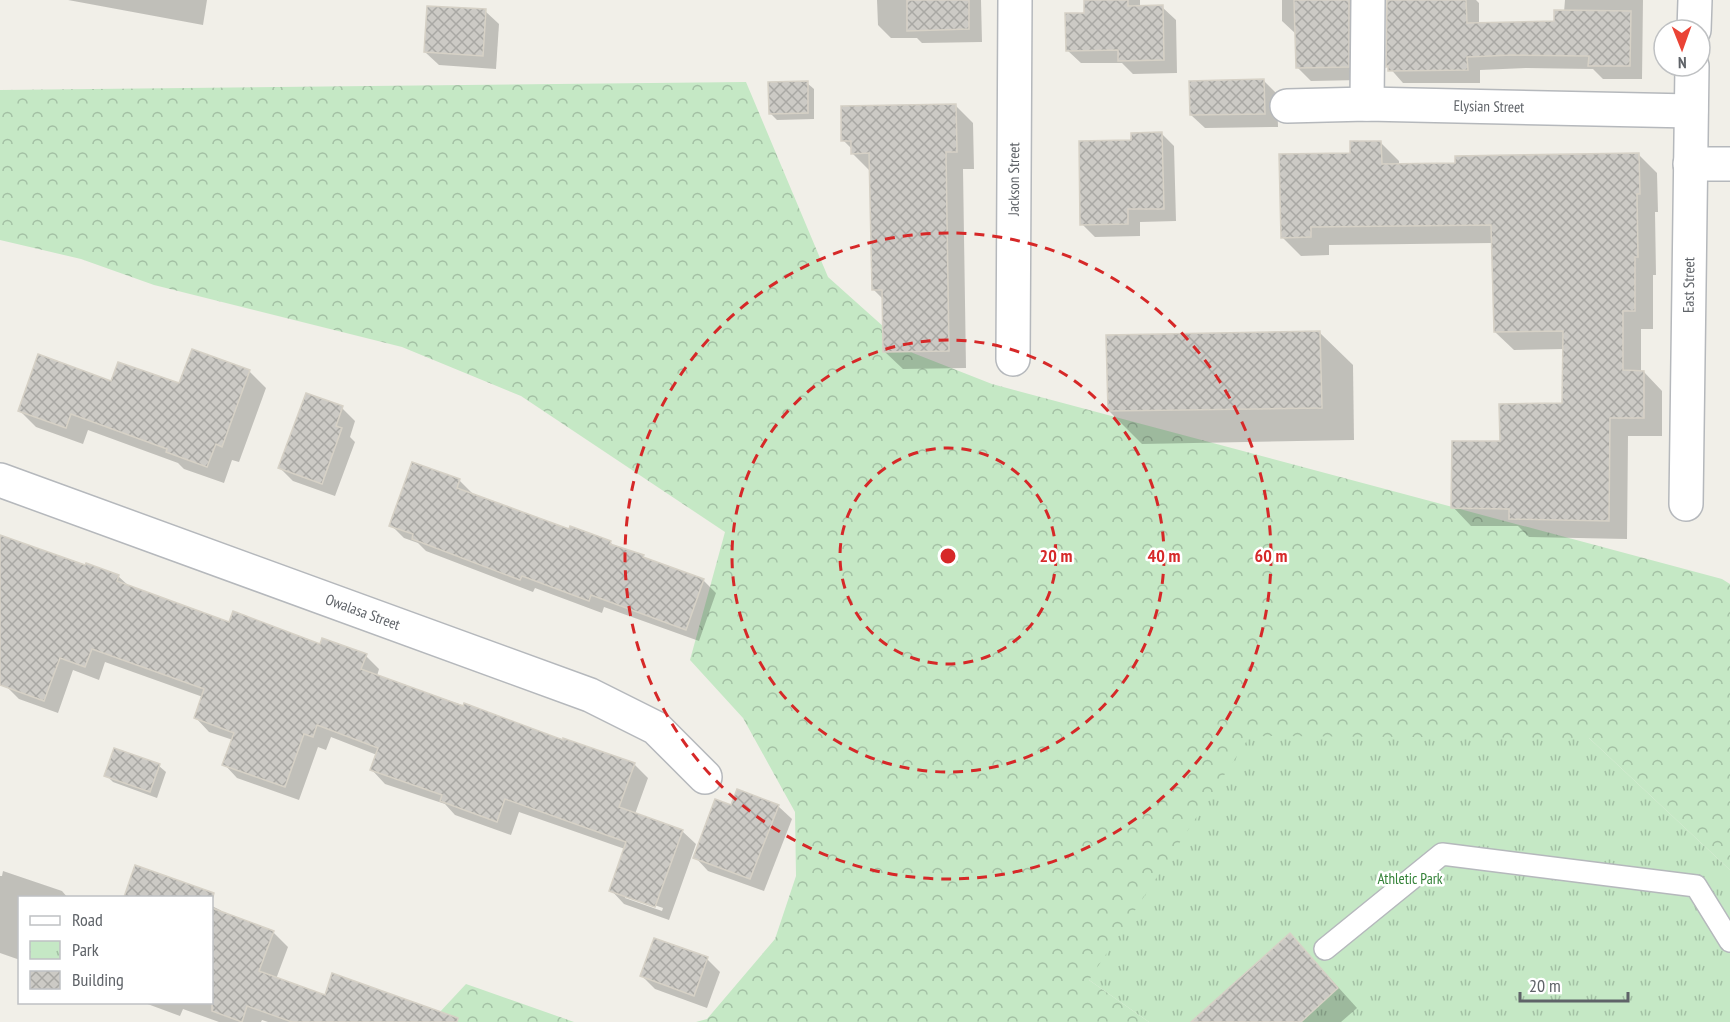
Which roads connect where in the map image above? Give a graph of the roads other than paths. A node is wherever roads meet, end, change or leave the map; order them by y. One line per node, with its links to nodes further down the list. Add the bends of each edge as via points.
1 (1016, 0): 11 (street, Jackson Street)
2 (1368, 0): 6 (street)
3 (1695, 0): 4 (street)
4 (1694, 18)
5 (1692, 78): 8 (street, East Street)
6 (1367, 104): 7 (street, Elysian Street); 8 (street, Elysian Street)
7 (1287, 106)
8 (1691, 111): 9 (street, East Street)
9 (1690, 164): 10 (street); 13 (street, East Street)
10 (1730, 164)
11 (1013, 359)
12 (0, 480): 14 (street, Owalasa Street, via 590,695 656,728)
13 (1686, 504)
14 (705, 777)
15 (1730, 941): 16 (lane, via 1696,886 1442,854)
16 (1325, 949)

